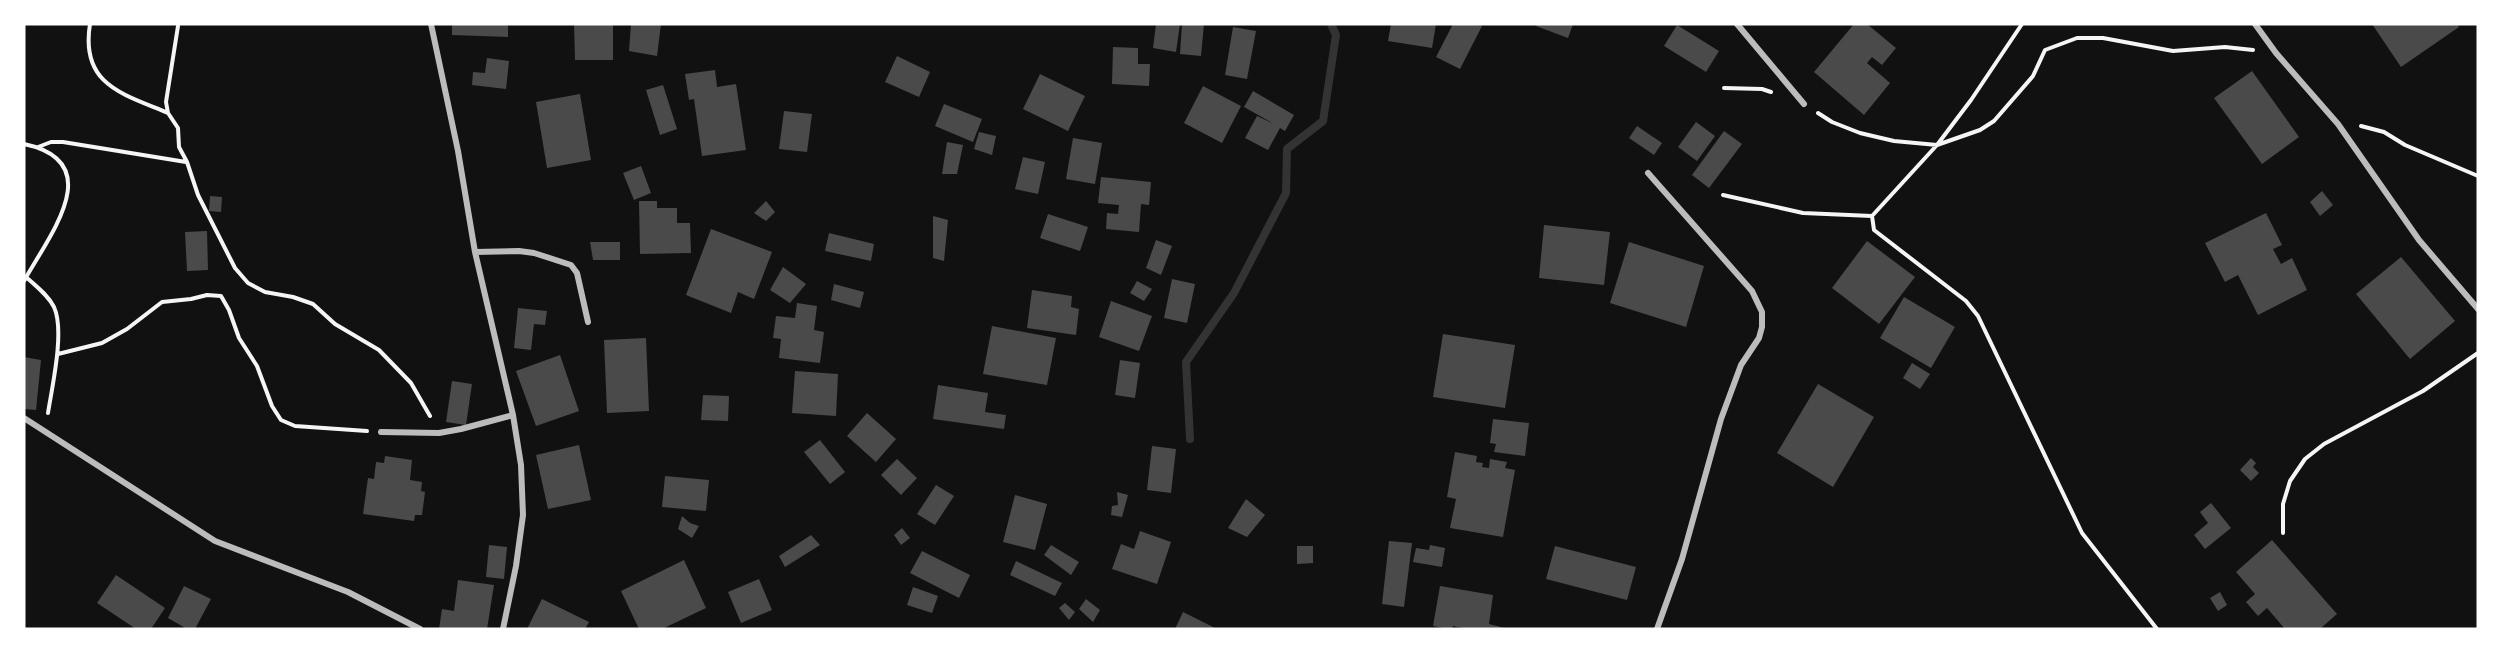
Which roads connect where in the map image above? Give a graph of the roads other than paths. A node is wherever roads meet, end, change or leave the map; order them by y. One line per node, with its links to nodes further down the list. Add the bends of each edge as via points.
1 (431, 24): 6 (street)
2 (1737, 24): 4 (street)
3 (2255, 24): 7 (street, via 2338,124 2419,240)
4 (1804, 104)
5 (1648, 173): 14 (street, via 1752,291 1762,312 1759,338 1741,365 1721,419 1682,559)
6 (475, 252): 8 (street, via 534,253 571,265 577,273); 9 (street)
7 (2478, 309)
8 (588, 322)
9 (513, 415): 11 (street, via 439,433); 13 (street, via 523,515)
10 (24, 417): 12 (street, via 215,541 348,592)
11 (381, 432)
12 (420, 629)
13 (502, 629)
14 (1657, 629)

